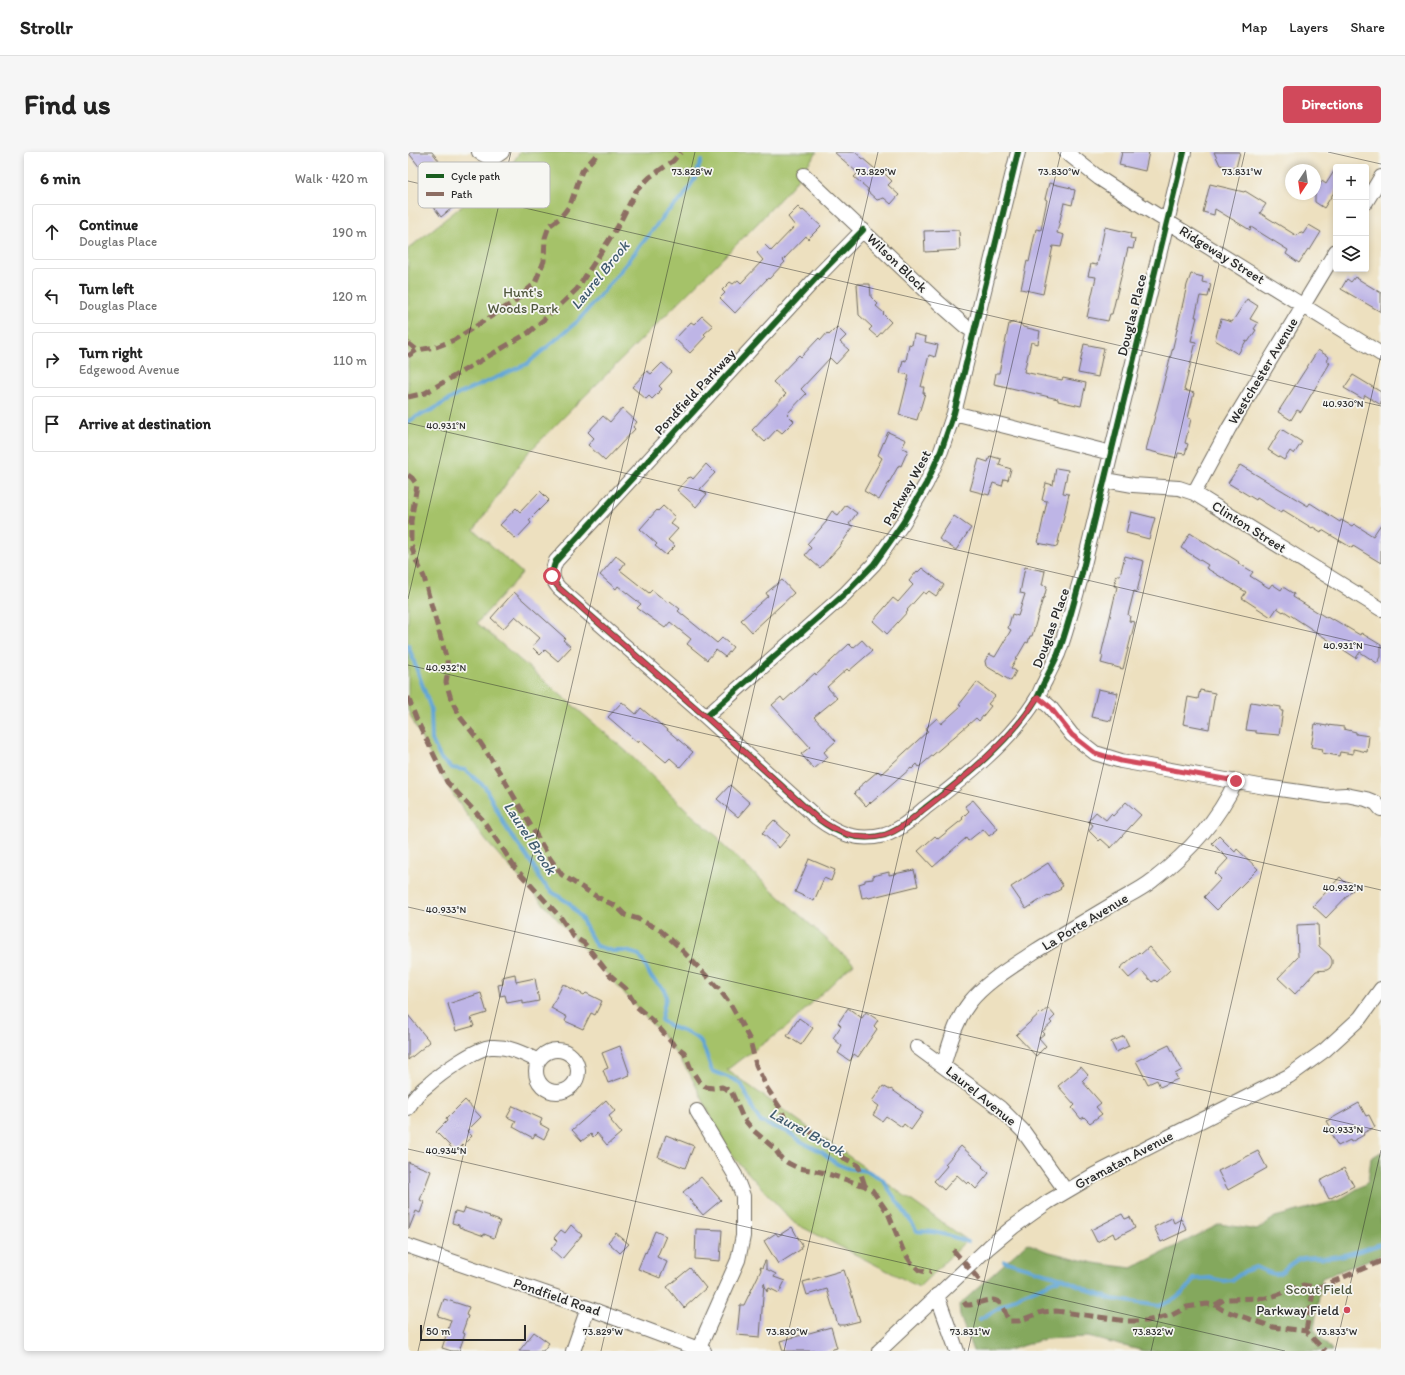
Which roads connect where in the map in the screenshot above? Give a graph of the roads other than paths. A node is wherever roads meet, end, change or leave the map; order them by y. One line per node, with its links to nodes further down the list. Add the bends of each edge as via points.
1 (479, 152): 2 (street, via 492,159)
2 (502, 152)
3 (1018, 152): 13 (street, Parkway West)
4 (1066, 152): 9 (street, Ridgeway Street, via 1099,178)
5 (1184, 152): 9 (street, Douglas Place)
6 (804, 176): 10 (street, Wilson Block)
7 (1381, 177): 8 (street)
8 (1367, 200)
9 (1167, 221): 12 (street, Ridgeway Street); 16 (street, Douglas Place)
10 (863, 230): 13 (street, Wilson Block, via 939,303); 19 (street, Pondfield Parkway, via 556,561)
11 (1333, 256): 12 (street, Westchester Avenue)
12 (1303, 305): 14 (street, Ridgeway Street); 18 (street, Westchester Avenue, via 1229,428)
13 (974, 332): 15 (street, Parkway West)
14 (1381, 354)
15 (954, 413): 16 (street); 22 (street, Parkway West, via 926,484 874,564 839,599)
16 (1111, 452): 17 (street, Douglas Place)
17 (1105, 480): 18 (street, Clinton Street, via 1132,485 1179,488); 21 (street, Douglas Place, via 1068,625)
18 (1194, 493): 20 (street, Clinton Street)
19 (552, 576): 22 (street, Douglas Place, via 559,588)
20 (1381, 609)
21 (1038, 697): 22 (street, Douglas Place, via 1021,721 992,752 938,798 899,829 885,835 863,838 831,828 817,818); 23 (street, via 1050,707 1072,735 1095,753 1121,761)
22 (706, 717)
23 (1236, 781): 24 (street, via 1328,796 1346,795 1366,799 1376,803); 28 (street, La Porte Avenue, via 1228,800 1178,860 1152,881 1055,939 985,987 970,1002 958,1022)
24 (1381, 809)
25 (1381, 988): 31 (street, Gramatan Avenue, via 1357,1021 1325,1050 1289,1076)
26 (917, 1047): 28 (street, Laurel Avenue)
27 (538, 1061): 29 (street, via 507,1047 489,1047 474,1052 428,1085)
28 (943, 1066): 31 (street, Laurel Avenue, via 1000,1108 1023,1131)
29 (408, 1108)
30 (697, 1111): 35 (street, via 735,1175 743,1196 743,1236 738,1260)
31 (1066, 1191): 33 (street, Gramatan Avenue, via 1013,1227)
32 (408, 1246): 34 (street, Pondfield Road)
33 (937, 1295): 37 (street, Gramatan Avenue); 38 (street)
34 (588, 1308): 35 (street, Pondfield Road); 36 (street)
35 (702, 1350)
36 (573, 1351)
37 (879, 1351)
38 (957, 1351)

